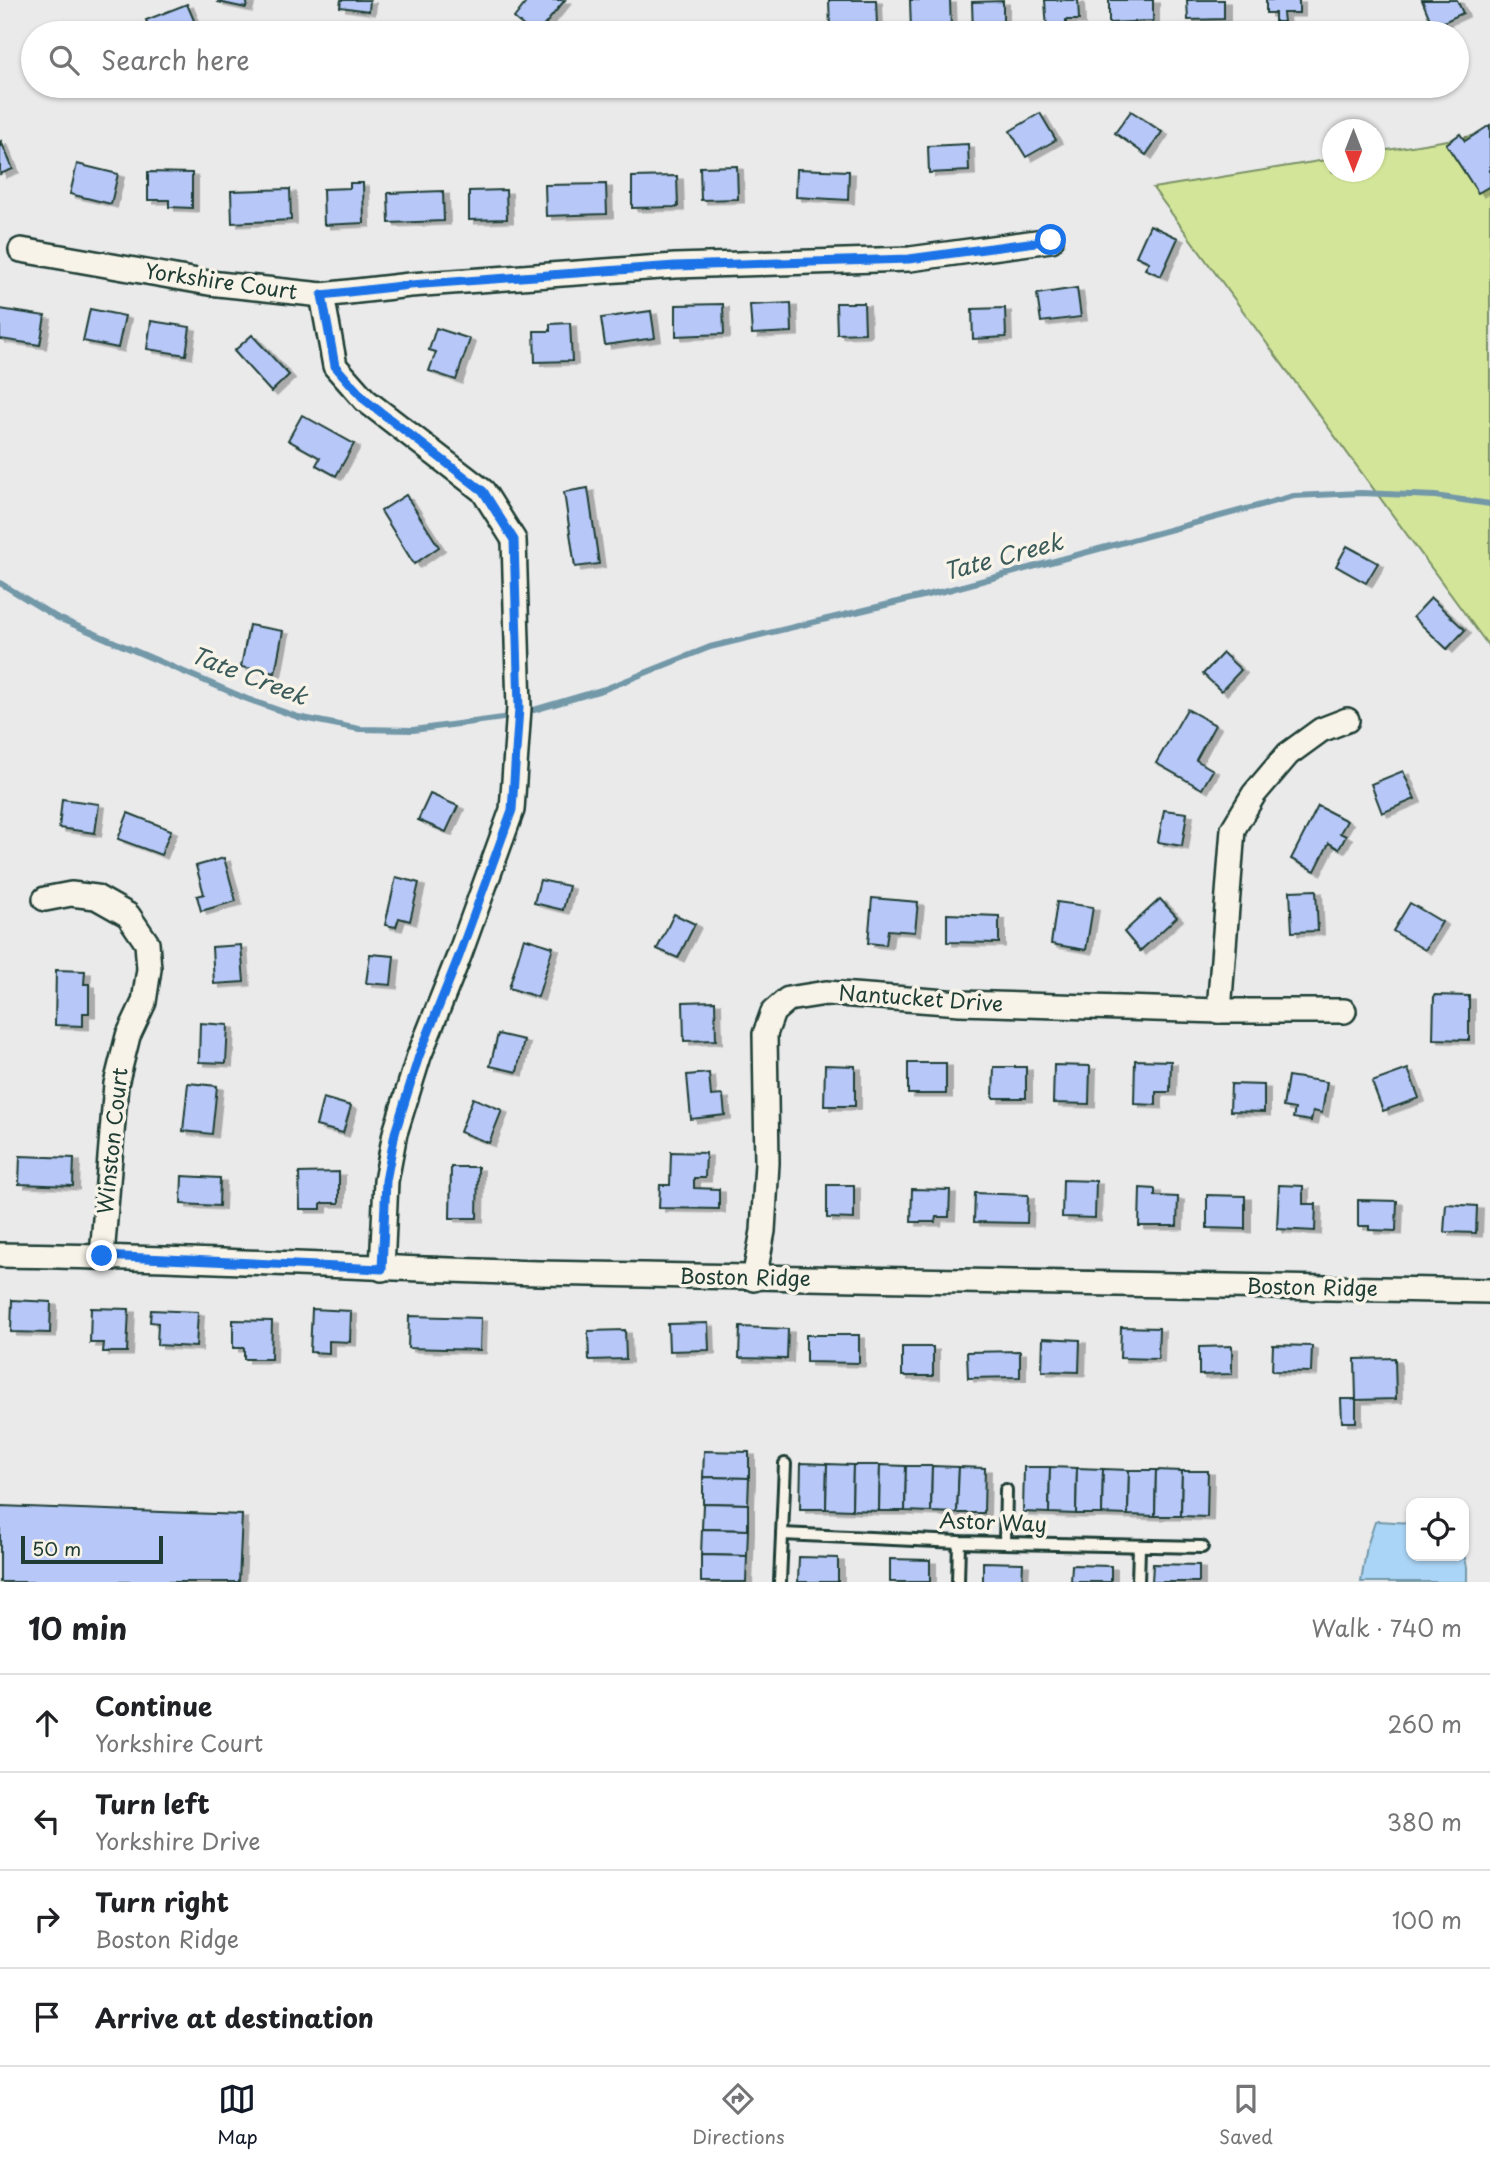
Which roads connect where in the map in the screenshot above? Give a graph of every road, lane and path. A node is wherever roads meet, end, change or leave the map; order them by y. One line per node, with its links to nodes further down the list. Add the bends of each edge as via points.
1 (1051, 240): 3 (street, Yorkshire Court, via 909,259 675,266)
2 (21, 250): 3 (street, Yorkshire Court, via 209,283)
3 (322, 295): 10 (street, via 335,366 365,400 483,491 514,540 519,708 512,810 419,1056 395,1133 386,1181)
4 (1347, 720): 6 (street, via 1321,730 1288,754 1254,794 1233,829)
5 (45, 899): 9 (street, Winston Court, via 71,894 96,897 128,915 148,943 144,1002 128,1036 116,1084)
6 (1219, 1011): 7 (street, Nantucket Drive); 11 (street, Nantucket Drive, via 960,1003 826,993 789,999 773,1012 765,1034 767,1163 763,1231)
7 (1344, 1011)
8 (0, 1255): 9 (street, Boston Ridge)
9 (102, 1256): 10 (street, Boston Ridge)
10 (382, 1269): 11 (street, Boston Ridge)
11 (754, 1279): 12 (street, Boston Ridge)
12 (1490, 1291)
13 (785, 1464): 15 (lane)
14 (1006, 1490): 17 (lane)
15 (782, 1534): 16 (lane, Astor Way); 20 (lane)
16 (959, 1542): 17 (lane, Astor Way); 21 (lane)
17 (1005, 1543): 18 (lane, Astor Way)
18 (1139, 1547): 19 (lane, Astor Way); 22 (lane)
19 (1202, 1547)
20 (780, 1582)
21 (958, 1582)
22 (1138, 1582)

